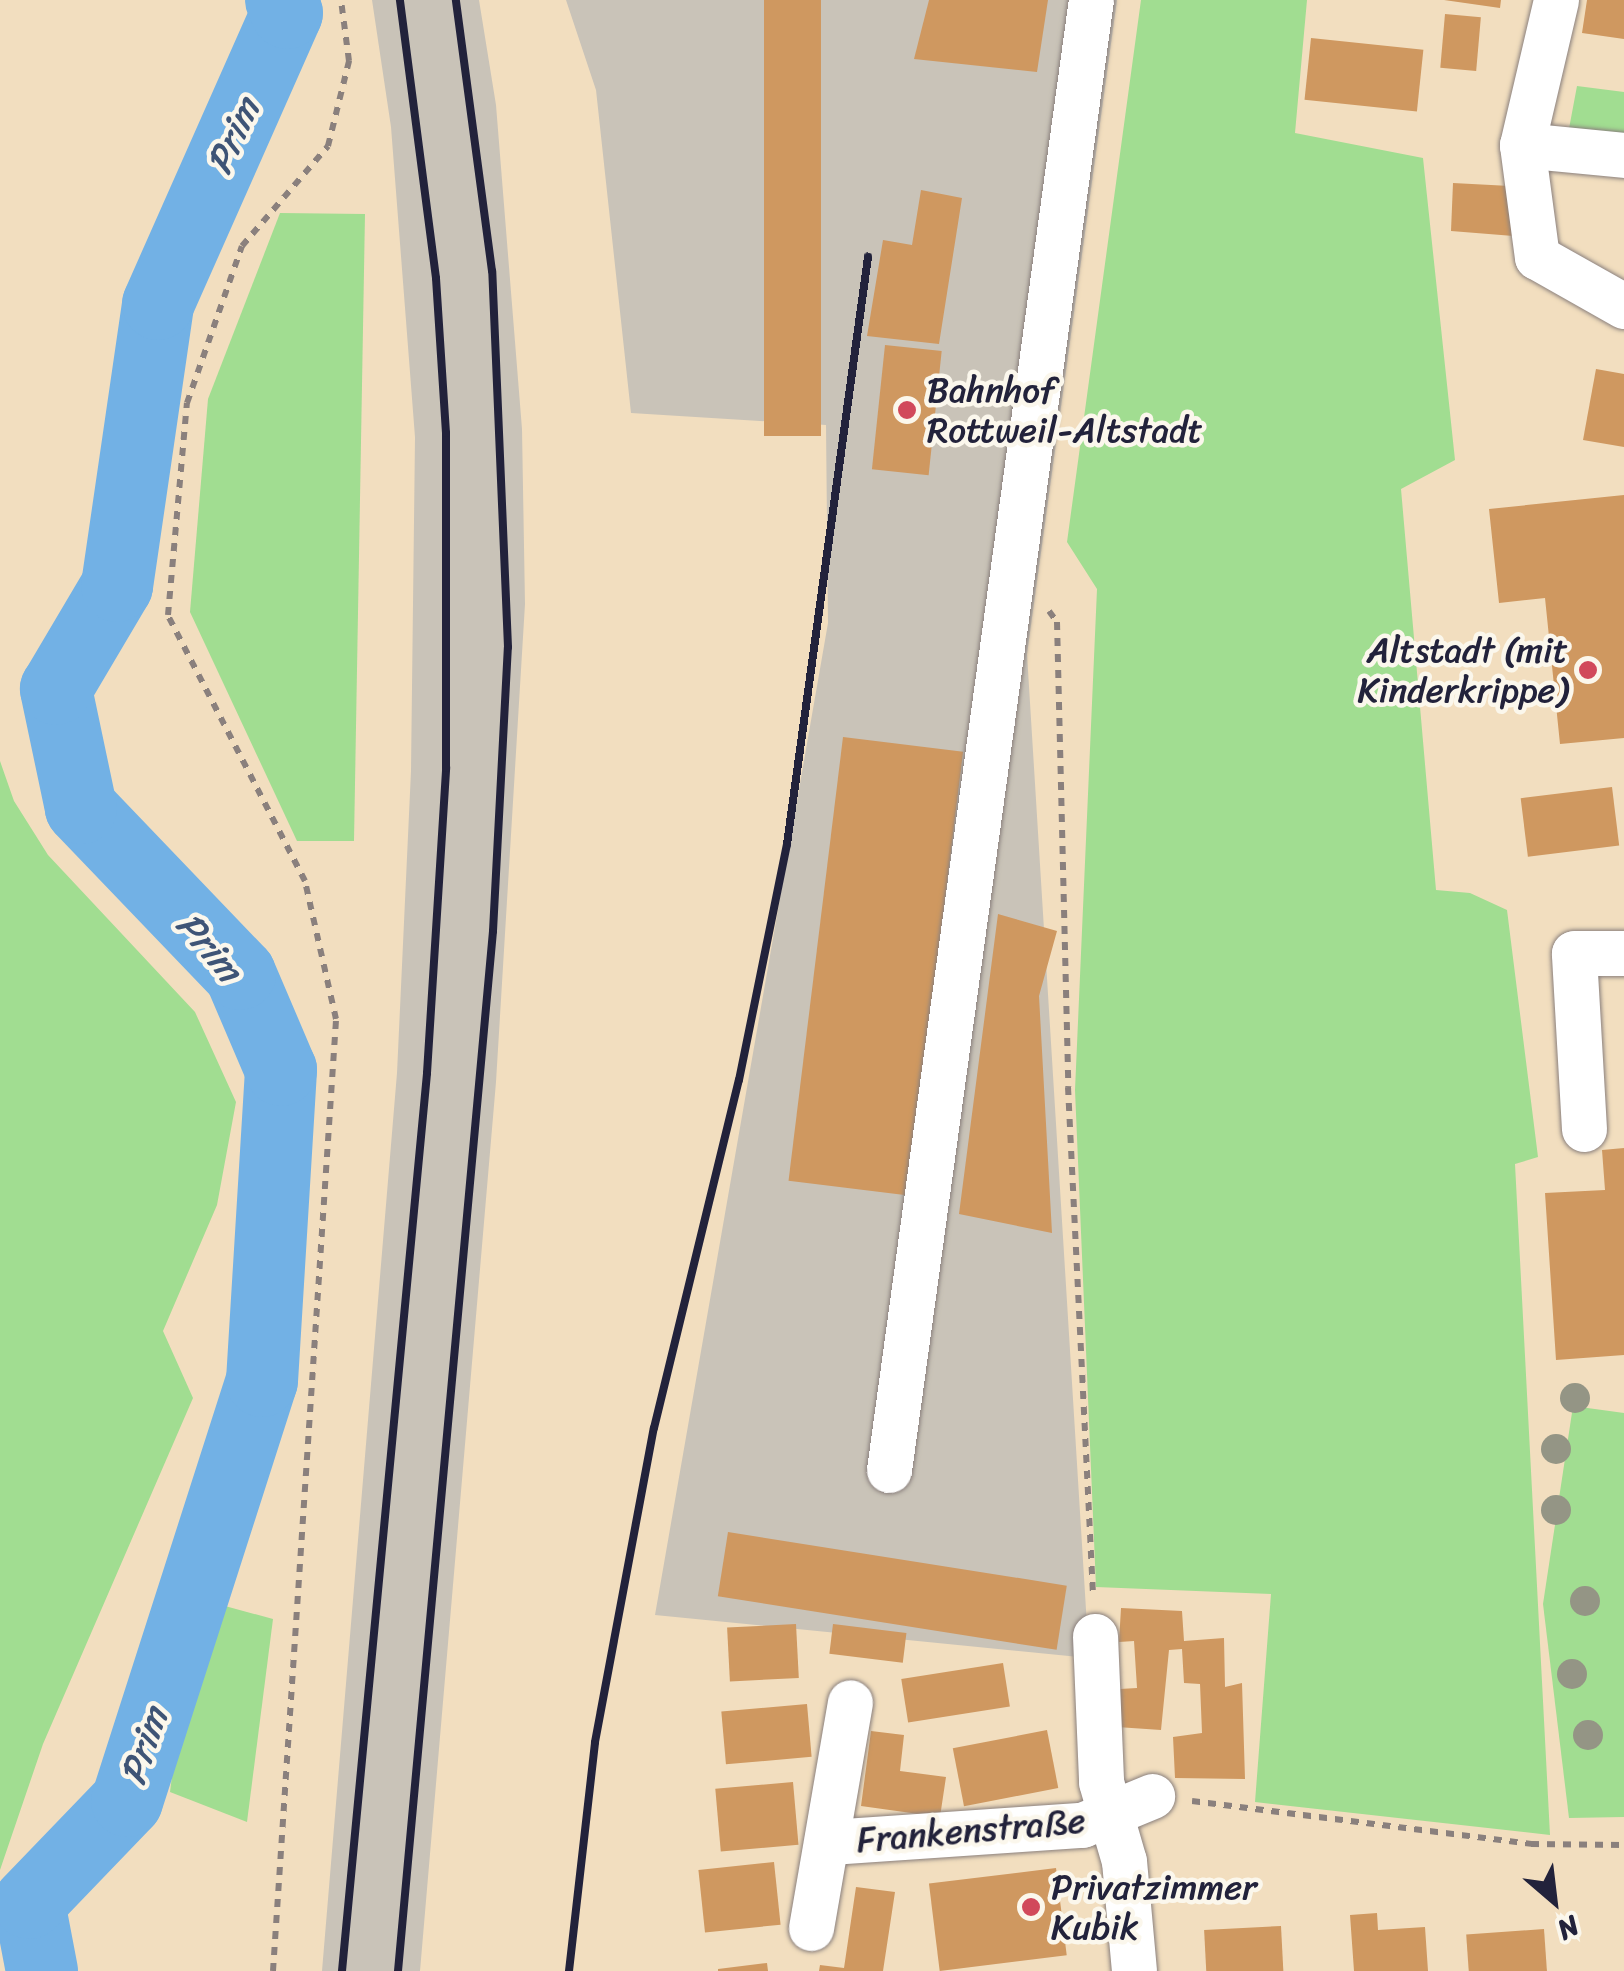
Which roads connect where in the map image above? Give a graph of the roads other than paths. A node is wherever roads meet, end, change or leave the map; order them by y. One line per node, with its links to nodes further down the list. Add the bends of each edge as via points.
1 (1091, 0): 8 (street)
2 (1556, 0): 3 (street)
3 (1522, 145): 4 (street); 5 (street, via 1536,257)
4 (1624, 156)
5 (1624, 306)
6 (1624, 953): 7 (street, via 1574,953)
7 (1584, 1129)
8 (890, 1470)
9 (1095, 1636): 12 (street, via 1101,1782)
10 (850, 1702): 13 (street, Frankenstraße)
11 (1152, 1796): 12 (street, Frankenstraße)
12 (1112, 1815): 13 (street, Frankenstraße, via 1082,1825); 15 (street, via 1124,1861)
13 (830, 1842): 14 (street, Frankenstraße)
14 (811, 1928)
15 (1134, 1971)

